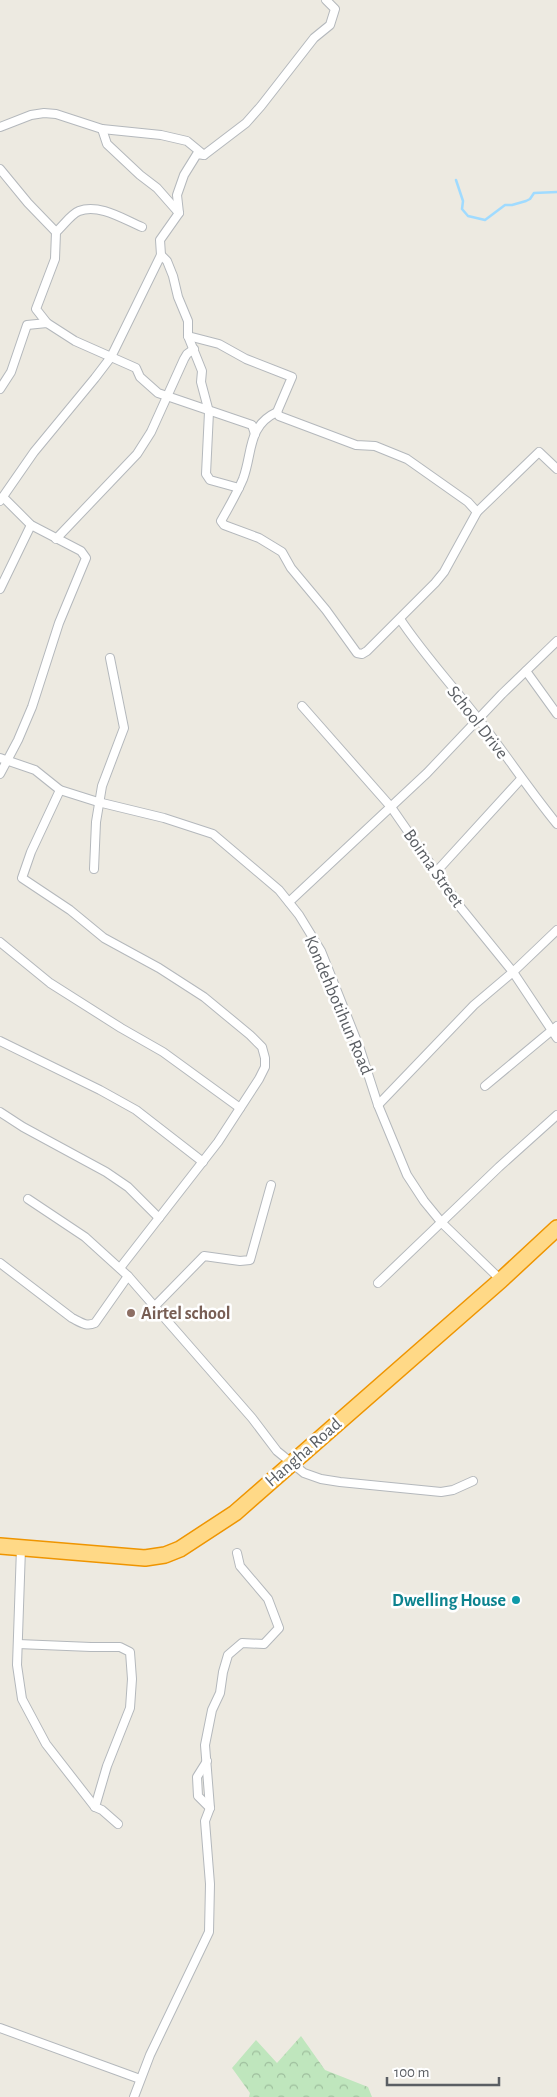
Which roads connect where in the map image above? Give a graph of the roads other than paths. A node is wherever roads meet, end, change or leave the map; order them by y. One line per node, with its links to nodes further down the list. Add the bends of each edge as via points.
1 (326, 0): 4 (street, via 335,9 330,25 314,38 246,123)
2 (0, 127): 3 (street, via 44,113)
3 (102, 129): 4 (street, via 186,141); 6 (street, via 107,144 157,188)
4 (204, 154): 6 (street, via 197,154 184,176 177,195)
5 (0, 169): 8 (street)
6 (179, 213): 9 (street, via 160,240)
7 (142, 228): 8 (street, via 94,209 79,211)
8 (56, 232): 10 (street, via 55,258 36,308)
9 (161, 255): 11 (street, via 167,260 173,276 188,321); 13 (street)
10 (47, 322): 13 (street, via 75,341); 14 (street, via 27,325 11,372)
11 (188, 336): 12 (street); 17 (street, via 219,344 246,359 292,377)
12 (194, 349): 15 (street, via 187,354); 16 (street, via 202,371 201,382)
13 (110, 357): 15 (street, via 136,368 145,383); 21 (street, via 34,452)
14 (0, 389)
15 (166, 396): 16 (street); 24 (street, via 151,432 137,454)
16 (209, 412): 18 (street, via 252,425); 20 (street, via 206,474 210,480)
17 (277, 412): 18 (street, via 265,418); 22 (street, via 339,439 356,445 375,446 407,460 468,502)
18 (255, 434): 20 (street)
19 (557, 469): 22 (street, via 539,452)
20 (238, 488): 26 (street, via 221,521 260,538 282,552 356,653 367,651)
21 (2, 499): 23 (street)
22 (477, 512): 26 (street, via 444,572)
23 (31, 525): 24 (street); 25 (street)
24 (56, 539): 33 (street, via 86,558 59,623 32,707)
25 (0, 589)
26 (400, 619): 32 (street, School Drive)
27 (557, 641): 29 (street)
28 (110, 658): 37 (street, via 124,728 109,763)
29 (526, 671): 31 (street); 32 (street)
30 (302, 706): 38 (street, Boima Street)
31 (557, 714)
32 (479, 720): 35 (street, School Drive); 38 (street)
33 (4, 759): 34 (street); 36 (street, Kondehbotihun Road, via 35,770)
34 (0, 774)
35 (521, 779): 39 (street, School Drive); 41 (street)
36 (60, 790): 37 (street, Kondehbotihun Road); 51 (street, via 22,878 58,901 104,938 204,997 262,1047 265,1067)
37 (98, 802): 40 (street); 42 (street, Kondehbotihun Road, via 213,834 269,880)
38 (391, 807): 41 (street, Boima Street); 42 (street)
39 (557, 824)
40 (94, 869)
41 (436, 872): 45 (street, Boima Street)
42 (289, 902): 50 (street, Kondehbotihun Road, via 321,951 360,1049)
43 (557, 930): 45 (street)
44 (0, 942): 51 (street, via 50,983 164,1052)
45 (513, 972): 46 (street, Boima Street); 50 (street, via 474,1005)
46 (554, 1028): 47 (street, Boima Street); 49 (street)
47 (557, 1038)
48 (0, 1041): 54 (street, via 136,1110)
49 (485, 1086)
50 (378, 1105): 58 (street, Kondehbotihun Road, via 407,1175)
51 (240, 1108): 54 (street)
52 (0, 1112): 57 (street, via 106,1172 128,1187)
53 (557, 1115): 58 (street)
54 (203, 1162): 57 (street)
55 (271, 1185): 65 (street, via 250,1260 204,1256)
56 (28, 1200): 61 (street, via 85,1237)
57 (158, 1218): 61 (street)
58 (442, 1223): 63 (street, Kondehbotihun Road); 64 (street)
59 (557, 1228): 63 (highway, Hangha Road)
60 (0, 1263): 62 (street, via 72,1318 91,1325)
61 (120, 1268): 62 (street)
62 (128, 1276): 65 (street)
63 (501, 1280): 66 (highway, Hangha Road)
64 (378, 1283)
65 (155, 1306): 66 (street, via 277,1451)
66 (292, 1462): 67 (street, via 304,1474 340,1482 441,1492); 69 (highway, Hangha Road, via 235,1513 180,1549 165,1555 145,1558)
67 (473, 1481)
68 (0, 1546): 69 (highway, Hangha Road)
69 (21, 1548): 71 (street)
70 (237, 1553): 72 (street, via 240,1566 268,1599 279,1628 264,1644 242,1642 228,1655 208,1727)
71 (18, 1644): 73 (street, via 19,1686 27,1710 46,1744); 73 (street, via 120,1647 130,1652 130,1708)
72 (207, 1760): 74 (street); 74 (street, via 197,1777 198,1796)
73 (95, 1807): 75 (street)
74 (210, 1808): 77 (street, via 205,1821 210,1884 209,1932)
75 (118, 1824)
76 (0, 2028): 77 (street)
77 (140, 2078): 78 (street)
78 (134, 2097)

